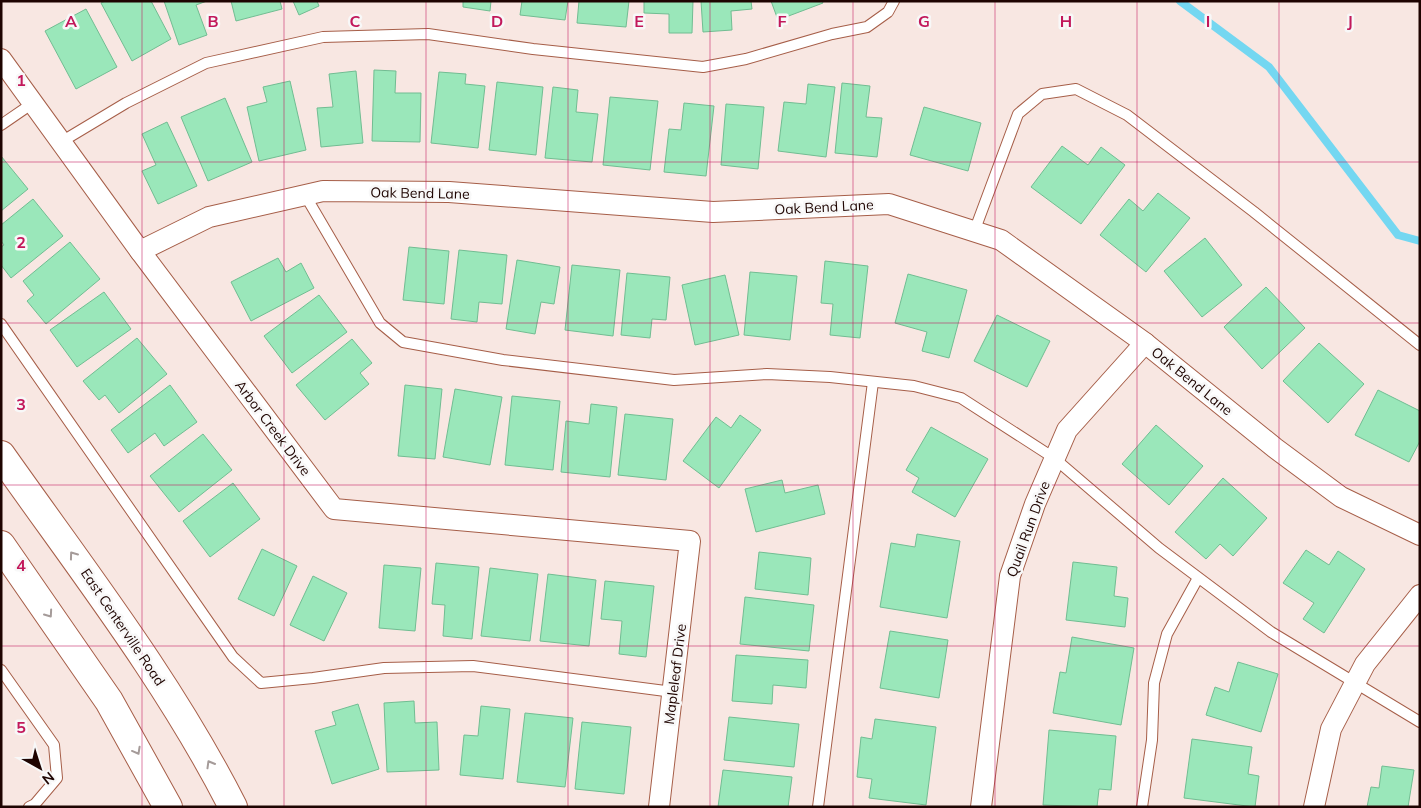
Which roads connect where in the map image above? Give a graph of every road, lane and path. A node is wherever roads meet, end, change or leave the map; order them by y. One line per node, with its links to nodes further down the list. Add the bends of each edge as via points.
1 (894, 1): 5 (lane, via 888,12 867,28 832,34 746,60 703,67 428,34 323,37 206,63 126,103)
2 (1, 58): 3 (street, Arbor Creek Drive)
3 (33, 103): 4 (lane); 5 (street, Arbor Creek Drive)
4 (1, 125)
5 (61, 142): 8 (street, Arbor Creek Drive)
6 (305, 195): 7 (street, Oak Bend Lane, via 323,191 448,192 713,212 890,204); 8 (street, Oak Bend Lane, via 209,218); 12 (lane, via 380,323 404,342 503,360 674,380 767,374)
7 (974, 232): 10 (street, Oak Bend Lane, via 1001,240); 11 (lane, via 1018,114 1042,94 1076,89 1128,115)
8 (140, 251): 16 (street, Arbor Creek Drive, via 334,509)
9 (1, 324): 22 (lane, via 234,657 261,682 384,668 473,666)
10 (1145, 343): 14 (street, Quail Run Drive, via 1067,430); 15 (street, Oak Bend Lane, via 1341,497)
11 (1420, 345)
12 (873, 382): 14 (lane, via 914,386 961,398); 28 (lane)
13 (1, 455): 26 (main road, East Centerville Road, one-way to 13, via 150,665)
14 (1054, 458): 18 (lane); 29 (street, Quail Run Drive, via 1010,576)
15 (1420, 535)
16 (690, 541): 22 (street, Mapleleaf Drive)
17 (1, 545): 25 (main road, one-way to 25, via 109,701)
18 (1198, 578): 21 (lane, via 1271,632); 30 (lane, via 1167,634 1154,683 1152,740)
19 (1420, 595): 21 (street, via 1365,664)
20 (1, 670): 24 (lane, via 54,744 57,778)
21 (1355, 683): 23 (lane); 31 (street, via 1330,729)
22 (673, 692): 27 (street, Mapleleaf Drive)
23 (1420, 722)
24 (29, 807)
25 (168, 807)
26 (233, 807)
27 (660, 807)
28 (818, 807)
29 (980, 807)
30 (1142, 807)
31 (1314, 807)

